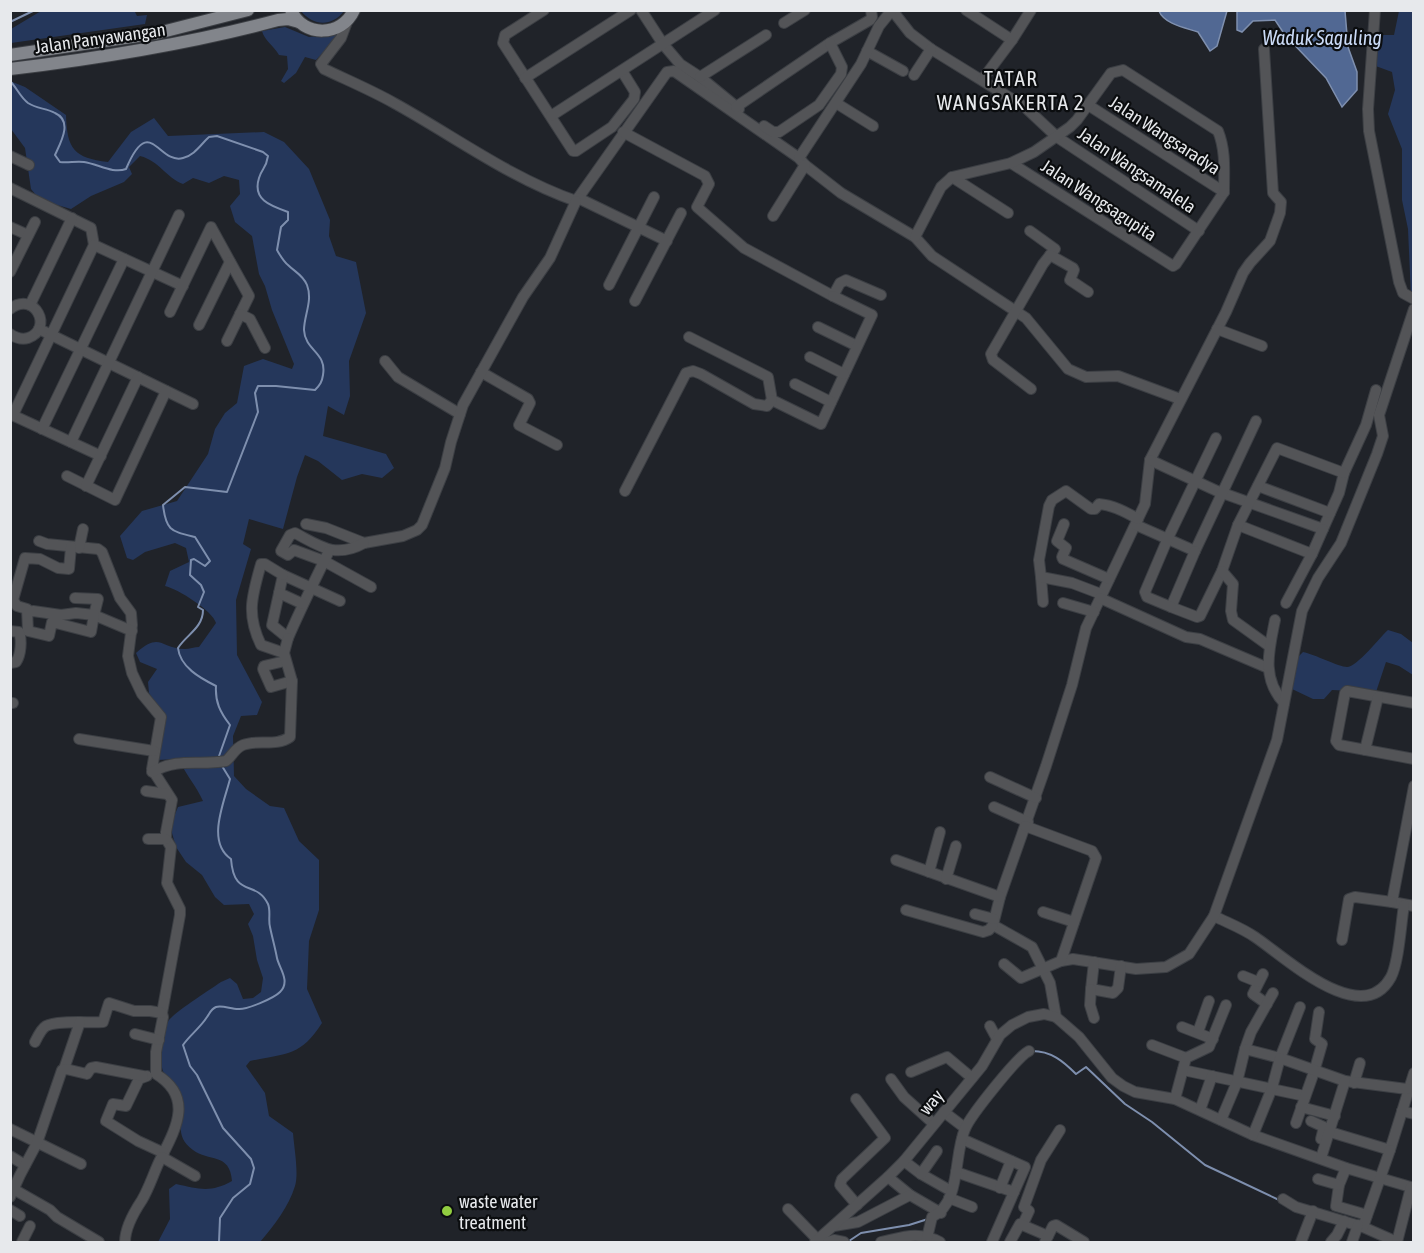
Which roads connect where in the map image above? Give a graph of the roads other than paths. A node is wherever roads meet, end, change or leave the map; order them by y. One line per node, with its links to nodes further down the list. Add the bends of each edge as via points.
1 (248, 10): 24 (main road, Jalan Panyawangan, via 158,33)
2 (291, 10): 14 (main road)
3 (354, 10): 15 (main road)
4 (544, 10): 30 (street, via 503,38)
5 (631, 10): 30 (street)
6 (641, 10): 20 (street)
7 (715, 10): 20 (street)
8 (805, 10): 16 (street)
9 (871, 10): 19 (street, via 870,20)
10 (966, 10): 18 (street)
11 (1031, 10): 18 (street)
12 (1375, 10): 72 (street, via 1369,130 1399,282 1403,292)
13 (890, 13): 21 (street, Jalan Wangsamalela); 23 (street)
14 (299, 22): 15 (main road, Jalan Panyawangan, via 317,32); 25 (main road, Jalan Panyawangan, via 283,19 142,51)
15 (347, 22): 47 (street, via 321,64 324,69 393,102 521,177)
16 (784, 23)
17 (766, 35): 29 (street)
18 (1012, 40): 31 (street)
19 (830, 43): 34 (street); 34 (street, via 842,67 841,74 815,108 776,133)
20 (663, 44): 27 (street); 29 (street, via 680,64)
21 (931, 49): 28 (street); 31 (street, Jalan Wangsamalela)
22 (1264, 49): 83 (street, via 1273,193 1281,202 1280,213 1270,241 1250,263)
23 (867, 51): 26 (street); 32 (street)
24 (15, 54)
25 (15, 68)
26 (903, 70)
27 (622, 71): 35 (street); 35 (street, via 634,99 612,127 576,151)
28 (914, 75)
29 (700, 77): 34 (street)
30 (525, 78): 35 (street)
31 (982, 80): 38 (street, Jalan Wangsamalela, via 1025,107)
32 (836, 103): 36 (street); 40 (street)
33 (1088, 105): 38 (street); 45 (street, Jalan Wangsaradya); 45 (street, via 1111,73 1123,70 1218,131 1224,157)
34 (736, 107)
35 (551, 117)
36 (873, 126)
37 (623, 132): 40 (street, via 667,72 674,71); 47 (street); 71 (street, via 705,176 709,184 697,207 735,242)
38 (1057, 137): 41 (street); 57 (street, Jalan Wangsamalela)
39 (10, 156): 42 (street)
40 (802, 162): 51 (street); 59 (street, via 865,209)
41 (1011, 163): 43 (street); 57 (street, Jalan Wangsagupita, via 1170,266 1176,264)
42 (29, 165)
43 (952, 177): 49 (street); 59 (street, via 941,187)
44 (10, 188): 52 (street)
45 (1224, 192): 57 (street)
46 (654, 197): 55 (street)
47 (577, 199): 55 (street); 96 (street, via 550,258 523,297)
48 (681, 213): 60 (street)
49 (1008, 213)
50 (179, 215): 66 (street)
51 (773, 216)
52 (72, 218): 61 (street, via 92,228); 74 (street)
53 (35, 222): 58 (street)
54 (10, 227): 58 (street)
55 (639, 227): 60 (street); 67 (street)
56 (1029, 231): 62 (street, via 1055,247)
57 (1199, 231)
58 (28, 235): 65 (street)
59 (917, 235): 77 (street, via 932,256)
60 (667, 241): 73 (street)
61 (94, 245): 63 (street); 84 (street)
62 (1050, 255): 69 (street, via 1073,268 1070,280); 77 (street)
63 (124, 259): 66 (street); 92 (street)
64 (230, 262): 68 (street, via 211,227); 79 (street, via 249,297); 80 (street)
65 (10, 272)
66 (152, 272): 68 (street); 95 (street)
67 (609, 285)
68 (183, 286): 78 (street)
69 (1088, 292)
70 (881, 295): 71 (street, via 846,280)
71 (833, 296): 88 (street, via 872,315)
72 (1413, 299)
73 (635, 301)
74 (30, 305): 75 (street, via 21,303); 82 (street, via 38,311)
75 (10, 309)
76 (1413, 309): 90 (street)
77 (1016, 311): 100 (street, via 991,354); 103 (street, via 1068,369 1086,377 1125,377)
78 (170, 312)
79 (240, 314): 87 (street); 91 (street, via 250,320)
80 (199, 325)
81 (818, 327): 88 (street)
82 (39, 329): 84 (street); 86 (street, via 33,336)
83 (1217, 329): 89 (street); 103 (street)
84 (51, 335): 92 (street); 108 (street)
85 (690, 337): 104 (street, via 768,377)
86 (12, 338)
87 (227, 340)
88 (857, 346): 97 (street)
89 (1262, 346)
90 (1408, 346): 166 (street, via 1379,415 1383,436 1377,454 1341,543 1302,611)
91 (265, 348)
92 (80, 349): 95 (street); 110 (street)
93 (810, 357): 97 (street)
94 (385, 361): 107 (street, via 398,377)
95 (109, 363): 98 (street); 112 (street)
96 (482, 372): 107 (street); 113 (street, via 529,401 520,426)
97 (844, 374): 105 (street)
98 (138, 377): 102 (street); 114 (street)
99 (795, 384): 105 (street)
100 (1031, 389)
101 (1376, 390): 116 (street, via 1366,425)
102 (166, 391): 106 (street); 119 (street, via 115,500)
103 (1180, 399): 115 (street)
104 (772, 400): 105 (street, via 820,424); 121 (street, via 767,406 753,404 701,374 686,373)
105 (831, 402)
106 (193, 404)
107 (460, 414): 133 (street, via 445,468 422,525 403,536)
108 (12, 415): 110 (street)
109 (1256, 421): 122 (street)
110 (42, 429): 112 (street)
111 (1216, 438): 118 (street)
112 (71, 442): 114 (street)
113 (558, 445)
114 (100, 456): 119 (street)
115 (1150, 459): 118 (street); 125 (street, via 1145,504)
116 (1344, 472): 120 (street, via 1277,448); 124 (street)
117 (67, 476): 119 (street)
118 (1196, 482): 122 (street); 131 (street)
119 (86, 486)
120 (1258, 486): 123 (street); 124 (street)
121 (625, 491)
122 (1224, 493): 123 (street); 135 (street)
123 (1250, 503): 128 (street); 130 (street)
124 (1330, 513): 130 (street)
125 (1137, 522): 131 (street); 140 (street, via 1119,509 1103,504 1091,509 1066,491 1049,506 1040,552); 141 (street)
126 (306, 524): 133 (street)
127 (1064, 524): 141 (street, via 1057,542 1066,548 1063,559)
128 (1238, 525): 136 (street); 138 (street)
129 (84, 529): 134 (street)
130 (1323, 529): 136 (street)
131 (1168, 538): 135 (street); 152 (street, via 1145,594)
132 (39, 541): 134 (street)
133 (364, 543): 137 (street)
134 (75, 548): 155 (street, via 69,569 25,558 13,600 27,609 28,631 48,636 52,622 90,633); 158 (street, via 102,552 120,598 131,613)
135 (1195, 551): 152 (street)
136 (1312, 554): 150 (street)
137 (327, 556): 142 (street); 143 (street)
138 (1222, 571): 152 (street, via 1200,616); 160 (street, via 1233,584 1233,620)
139 (283, 575): 142 (street); 144 (street); 161 (street, via 261,564 251,605 252,624 261,645)
140 (1041, 577): 145 (street); 148 (street)
141 (1109, 579): 145 (street)
142 (311, 587): 147 (street); 151 (street)
143 (371, 587)
144 (279, 593): 151 (street); 159 (street, via 272,625)
145 (1101, 596): 154 (street); 163 (street, via 1186,637 1200,639)
146 (75, 598): 155 (street, via 98,599)
147 (340, 601)
148 (1043, 602)
149 (1063, 603): 154 (street)
150 (1286, 603)
151 (303, 604): 159 (street)
152 (1171, 607)
153 (33, 611): 155 (street)
154 (1094, 612): 177 (street)
155 (94, 615): 158 (street)
156 (1275, 620): 160 (street)
157 (10, 631): 162 (street, via 19,632 21,639 18,659)
158 (132, 631): 170 (street, via 128,656 132,673 161,718)
159 (288, 638): 161 (street)
160 (1269, 646): 163 (street)
161 (285, 657): 164 (street); 164 (street, via 264,667 272,687)
162 (10, 663)
163 (1268, 668): 166 (street, via 1272,688)
164 (292, 681): 172 (street, via 290,737 278,742 244,744 226,761 171,763)
165 (1377, 697): 167 (street); 169 (street); 169 (street, via 1345,693 1336,741)
166 (1284, 703): 193 (street, via 1277,740)
167 (1413, 703)
168 (79, 739): 170 (street)
169 (1365, 750): 171 (street)
170 (154, 751): 172 (street)
171 (1413, 759)
172 (152, 772): 176 (street)
173 (990, 777): 177 (street)
174 (1413, 786): 188 (street)
175 (146, 791): 176 (street)
176 (167, 794): 182 (street, via 172,803)
177 (1036, 798): 179 (street)
178 (994, 807): 179 (street)
179 (1027, 824): 187 (street); 195 (street, via 1095,854)
180 (940, 832): 185 (street)
181 (148, 839): 182 (street)
182 (166, 839): 210 (street, via 171,847 167,883 180,915)
183 (956, 846): 186 (street)
184 (896, 860): 185 (street)
185 (928, 873): 186 (street)
186 (946, 879): 187 (street)
187 (1000, 897): 194 (street)
188 (1392, 902): 189 (street); 196 (street, via 1349,899)
189 (1409, 905): 193 (street, via 1392,976 1377,992 1361,998 1319,982 1254,936)
190 (906, 910): 194 (street, via 983,932)
191 (1043, 912): 195 (street)
192 (975, 914): 194 (street)
193 (1214, 916): 200 (street, via 1189,954 1176,963 1136,969)
194 (993, 922): 201 (street, via 1032,947)
195 (1074, 922): 197 (street)
196 (1342, 940)
197 (1061, 961): 198 (street); 201 (street)
198 (1094, 962): 200 (street); 203 (street)
199 (1004, 964): 201 (street, via 1021,978)
200 (1121, 966): 203 (street, via 1116,992)
201 (1042, 968): 211 (street, via 1050,983)
202 (1243, 975): 206 (street, via 1260,978 1253,994)
203 (1091, 989): 212 (street)
204 (1273, 993): 206 (street)
205 (1209, 1001): 216 (street, via 1197,1018)
206 (1267, 1004): 223 (street)
207 (1226, 1005): 219 (street)
208 (1300, 1007): 226 (street)
209 (1319, 1012): 231 (street, via 1315,1039 1322,1044)
210 (162, 1013): 213 (street, via 134,1011 109,1003 103,1022); 220 (street)
211 (1056, 1017): 218 (street, way, via 1028,1017); 244 (street, via 1123,1086)
212 (1094, 1017)
213 (80, 1022): 221 (street, via 47,1026); 228 (street)
214 (990, 1026): 218 (street)
215 (1182, 1027): 216 (street)
216 (1198, 1032): 219 (street)
217 (135, 1034): 220 (street)
218 (997, 1039): 236 (street, way)
219 (1213, 1039): 225 (street, via 1204,1050)
220 (159, 1040): 233 (street)
221 (35, 1042)
222 (1152, 1045): 225 (street)
223 (1245, 1049): 226 (street); 238 (street)
224 (1029, 1051): 258 (street, via 1017,1060)
225 (1186, 1058): 229 (street)
226 (1280, 1058): 231 (street); 240 (street)
227 (1360, 1063): 239 (street)
228 (64, 1069): 234 (street, via 87,1074 96,1068); 260 (street)
229 (1183, 1070): 235 (street); 244 (street)
230 (911, 1072): 236 (street, via 945,1056)
231 (1314, 1072): 239 (street); 242 (street)
232 (1413, 1073): 241 (street)
233 (156, 1074): 234 (street); 263 (street, via 174,1089 178,1105 175,1130)
234 (143, 1076): 263 (street, via 127,1105 113,1103 106,1121)
235 (1212, 1076): 238 (street); 246 (street)
236 (972, 1078): 248 (street, way)
237 (891, 1079): 254 (street, via 904,1097)
238 (1237, 1082): 240 (street); 251 (street)
239 (1350, 1082): 241 (street); 250 (street)
240 (1272, 1088): 242 (street); 259 (street)
241 (1407, 1089): 247 (street)
242 (1305, 1096): 245 (street)
243 (856, 1099): 285 (street, via 885,1137 842,1179 840,1185)
244 (1175, 1099): 246 (street)
245 (1301, 1107): 250 (street); 253 (street)
246 (1200, 1110): 251 (street)
247 (1402, 1111): 249 (street); 261 (street)
248 (944, 1112): 254 (street, way); 258 (street)
249 (1413, 1114)
250 (1335, 1116): 257 (street)
251 (1221, 1120): 259 (street)
252 (1311, 1121): 265 (street, via 1324,1129)
253 (1296, 1123)
254 (934, 1124): 266 (street, way)
255 (10, 1130): 260 (street)
256 (1060, 1130): 292 (street, via 1040,1164 1024,1207 1029,1211)
257 (1330, 1132): 261 (street); 265 (street)
258 (963, 1134): 267 (street); 271 (street)
259 (1253, 1135): 265 (street)
260 (37, 1143): 268 (street); 270 (street)
261 (1390, 1150): 275 (street)
262 (937, 1151): 272 (street)
263 (163, 1155): 273 (street); 300 (street)
264 (10, 1156): 270 (street)
265 (1318, 1157): 269 (street)
266 (904, 1161): 272 (street); 274 (street, way)
267 (1011, 1161): 278 (street); 281 (street, via 1024,1167)
268 (81, 1164)
269 (1346, 1168): 275 (street); 277 (street)
270 (18, 1170): 280 (street)
271 (956, 1172): 278 (street); 283 (street)
272 (921, 1174): 283 (street)
273 (195, 1176)
274 (888, 1177): 282 (street); 285 (street, way)
275 (1380, 1178): 279 (street); 290 (street)
276 (1318, 1179): 277 (street)
277 (1339, 1185): 290 (street, via 1336,1206)
278 (1000, 1188): 281 (street)
279 (1412, 1188): 311 (street)
280 (13, 1189): 299 (street)
281 (1014, 1192): 305 (street)
282 (910, 1195): 289 (street); 294 (street, via 858,1222)
283 (950, 1195): 286 (street); 289 (street)
284 (1283, 1200): 288 (street)
285 (857, 1205): 294 (street, way)
286 (972, 1207)
287 (788, 1209): 301 (street)
288 (1313, 1211): 291 (street); 308 (street)
289 (941, 1212): 296 (street, via 932,1217)
290 (1367, 1215): 295 (street)
291 (1344, 1221): 295 (street); 309 (street)
292 (1023, 1224): 297 (street); 306 (street)
293 (30, 1226): 298 (street)
294 (833, 1226): 301 (street, way)
295 (1361, 1226): 310 (street); 311 (street)
296 (927, 1239): 303 (street, via 915,1235); 304 (street)
297 (1046, 1239): 307 (street, via 1056,1225)
298 (22, 1242)
299 (99, 1242)
300 (125, 1242)
301 (820, 1242): 302 (street)
302 (844, 1242)
303 (881, 1242)
304 (940, 1242)
305 (992, 1242)
306 (1010, 1242)
307 (1082, 1242)
308 (1301, 1242)
309 (1331, 1242)
310 (1352, 1242)
311 (1397, 1242)

